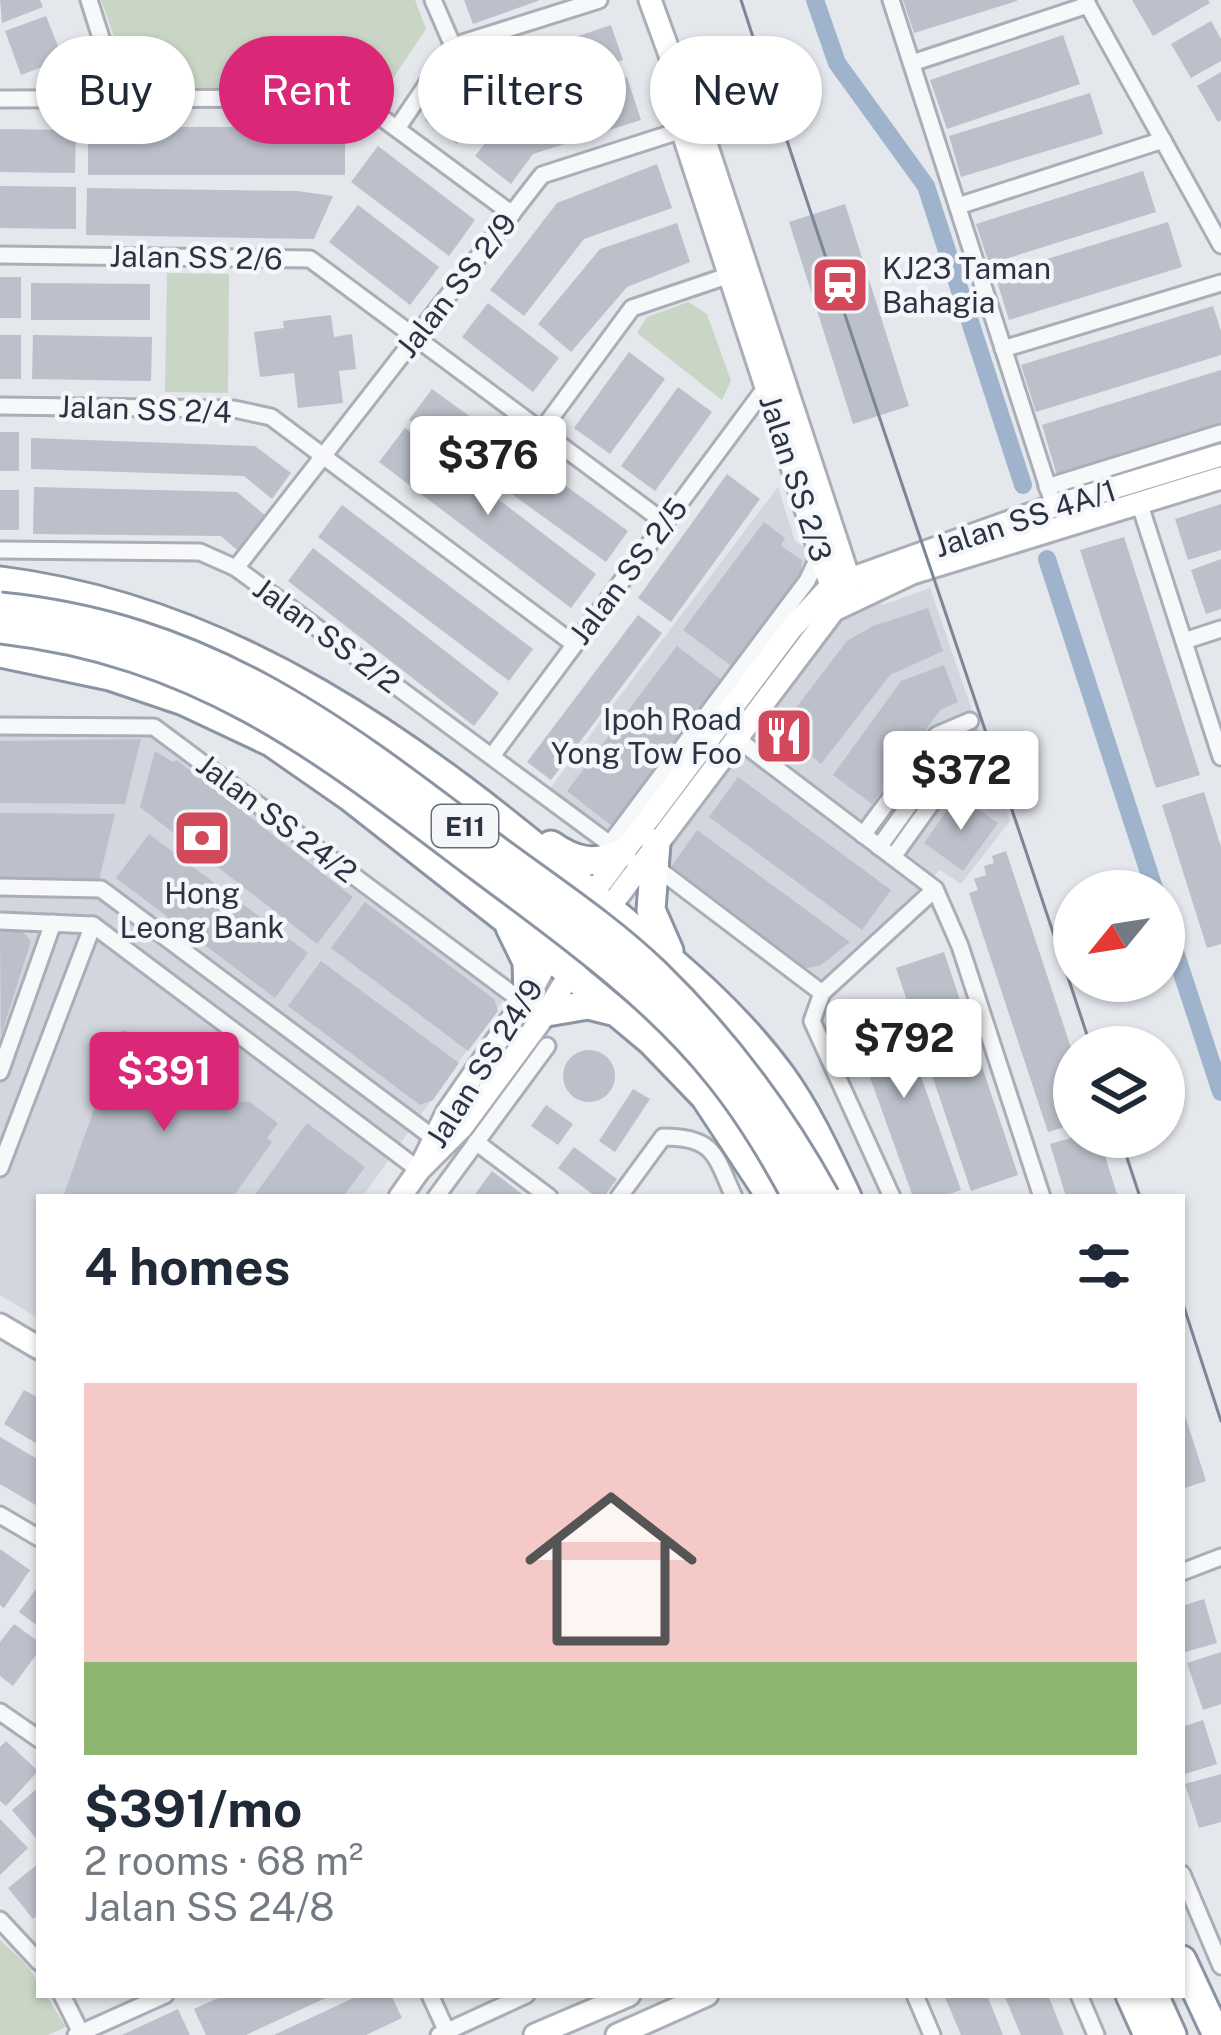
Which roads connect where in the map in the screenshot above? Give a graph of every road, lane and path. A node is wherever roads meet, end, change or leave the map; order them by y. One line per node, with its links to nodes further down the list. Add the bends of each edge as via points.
1 (89, 0): 7 (street)
2 (434, 0): 8 (street)
3 (598, 0): 9 (street)
4 (650, 0): 10 (main road, Jalan SS 2/3)
5 (891, 0): 11 (street)
6 (1086, 3): 11 (street); 18 (street)
7 (100, 36)
8 (449, 36)
9 (485, 36)
10 (663, 36)
11 (912, 63): 21 (street)
12 (418, 98): 16 (street)
13 (0, 99): 14 (street)
14 (36, 100)
15 (195, 100): 16 (street, via 355,98)
16 (398, 127): 22 (street)
17 (650, 140): 22 (street, Jalan SS 2/9, via 542,175)
18 (1163, 140): 21 (street); 23 (street)
19 (687, 144): 25 (main road, Jalan SS 2/3)
20 (705, 144): 43 (main road, Jalan SS 2/3)
21 (958, 206): 28 (street)
22 (512, 214): 27 (street, Jalan SS 2/9)
23 (1221, 245)
24 (0, 255): 27 (street, Jalan SS 2/6, via 310,259)
25 (730, 275): 29 (main road, Jalan SS 2/3); 31 (street, via 632,308)
26 (1221, 283): 28 (street)
27 (415, 337): 31 (street, Jalan SS 2/6); 33 (street, Jalan SS 2/9)
28 (1003, 349): 36 (street)
29 (766, 387): 38 (street, Jalan SS 2/5); 40 (main road, Jalan SS 2/3)
30 (0, 406): 33 (street, Jalan SS 2/4, via 234,409 271,417)
31 (542, 430): 38 (street, Jalan SS 2/6)
32 (1221, 434): 36 (street)
33 (324, 454): 41 (street, Jalan SS 2/9); 48 (street, Jalan SS 2/4)
34 (1221, 455): 36 (main road, Jalan SS 4A/1)
35 (1221, 478): 37 (main road, Jalan SS 4A/1)
36 (1050, 497): 43 (main road, Jalan SS 4A/1)
37 (1139, 502): 43 (main road, Jalan SS 4A/1, via 879,587); 47 (street)
38 (664, 522): 48 (street, Jalan SS 2/5)
39 (0, 550): 41 (street, Jalan SS 2/2, via 200,552)
40 (820, 552): 43 (main road, Jalan SS 2/3); 59 (street)
41 (236, 568): 54 (street, Jalan SS 2/2)
42 (0, 580): 58 (highway, via 64,589 221,644 373,723)
43 (839, 591): 52 (main road); 59 (main road, Jalan SS 2/3, via 791,629)
44 (0, 607): 87 (highway, E11, bridge, via 134,632 205,659 365,750 654,972 734,1058)
45 (0, 629): 86 (highway, E11, bridge, via 123,652 189,677 262,711 355,772 638,992 717,1072)
46 (1221, 629): 47 (street)
47 (1184, 641): 55 (street)
48 (574, 644): 54 (street, Jalan SS 2/5)
49 (0, 653): 65 (highway, via 110,676 271,742)
50 (970, 721): 57 (street, via 937,735)
51 (0, 726): 72 (street, Jalan SS 24/2, via 154,727)
52 (736, 738): 57 (street); 61 (main road)
53 (976, 741): 60 (street, via 946,754)
54 (492, 756): 59 (street, Jalan SS 2/2)
55 (1221, 757)
56 (982, 760): 60 (street, via 956,770)
57 (863, 835): 60 (street)
58 (525, 836): 59 (highway, via 587,862 604,861); 64 (highway); 65 (highway, via 540,860 542,886 528,908)
59 (616, 849): 64 (main road, Jalan SS 2/3)
60 (885, 852): 63 (street)
61 (654, 854): 64 (main road); 69 (highway, via 652,910); 71 (street)
62 (0, 887): 76 (street, via 101,889)
63 (935, 889): 71 (street); 90 (street)
64 (600, 901): 69 (highway); 70 (main road, Jalan SS 24/9)
65 (504, 918): 70 (highway); 72 (highway, via 527,962)
66 (0, 921): 67 (street)
67 (52, 923): 68 (street); 75 (street)
68 (93, 925): 78 (street); 79 (street)
69 (673, 961): 73 (highway, via 633,980); 88 (highway, via 784,1079)
70 (560, 964): 72 (main road, Jalan SS 24/9); 73 (highway)
71 (822, 994): 89 (street, via 812,1021)
72 (533, 1004): 73 (highway); 76 (main road, Jalan SS 24/9); 79 (main road, Jalan SS 24/9, via 462,1126)
73 (622, 1014): 85 (highway, via 705,1097)
74 (547, 1046): 77 (street, Jalan SS 24/9)
75 (0, 1072)
76 (435, 1139): 79 (main road, Jalan SS 24/9)
77 (476, 1142): 81 (street, Jalan SS 24/9); 82 (street)
78 (0, 1168)
79 (419, 1170): 80 (main road, Jalan SS 24/9)
80 (402, 1194)
81 (438, 1194)
82 (545, 1194)
83 (621, 1194): 84 (street, via 664,1137 712,1148)
84 (733, 1194)
85 (769, 1194)
86 (795, 1194)
87 (823, 1194)
88 (845, 1194)
89 (891, 1194)
90 (1041, 1194)
91 (0, 1325): 92 (main road)
92 (36, 1346)
93 (0, 1515): 94 (street)
94 (36, 1536)
95 (1221, 1557): 96 (street)
96 (1185, 1571)
97 (0, 1712): 98 (street)
98 (36, 1737)
99 (1185, 1881): 102 (street)
100 (0, 1920): 101 (street)
101 (36, 1959)
102 (1221, 1966)
103 (1185, 1967): 124 (highway)
104 (63, 1998): 116 (street)
105 (158, 1998): 116 (street)
106 (431, 1998): 115 (street)
107 (519, 1998): 115 (street)
108 (615, 1998): 117 (main road)
109 (700, 1998): 118 (main road)
110 (916, 1998): 119 (street)
111 (1080, 1998): 120 (street)
112 (1131, 1998): 121 (highway)
113 (1155, 1998): 122 (highway)
114 (1181, 1998): 123 (highway)
115 (443, 2033)
116 (79, 2034)
117 (535, 2035)
118 (617, 2035)
119 (932, 2035)
120 (1096, 2035)
121 (1148, 2035)
122 (1172, 2035)
123 (1198, 2035)
124 (1216, 2035)

